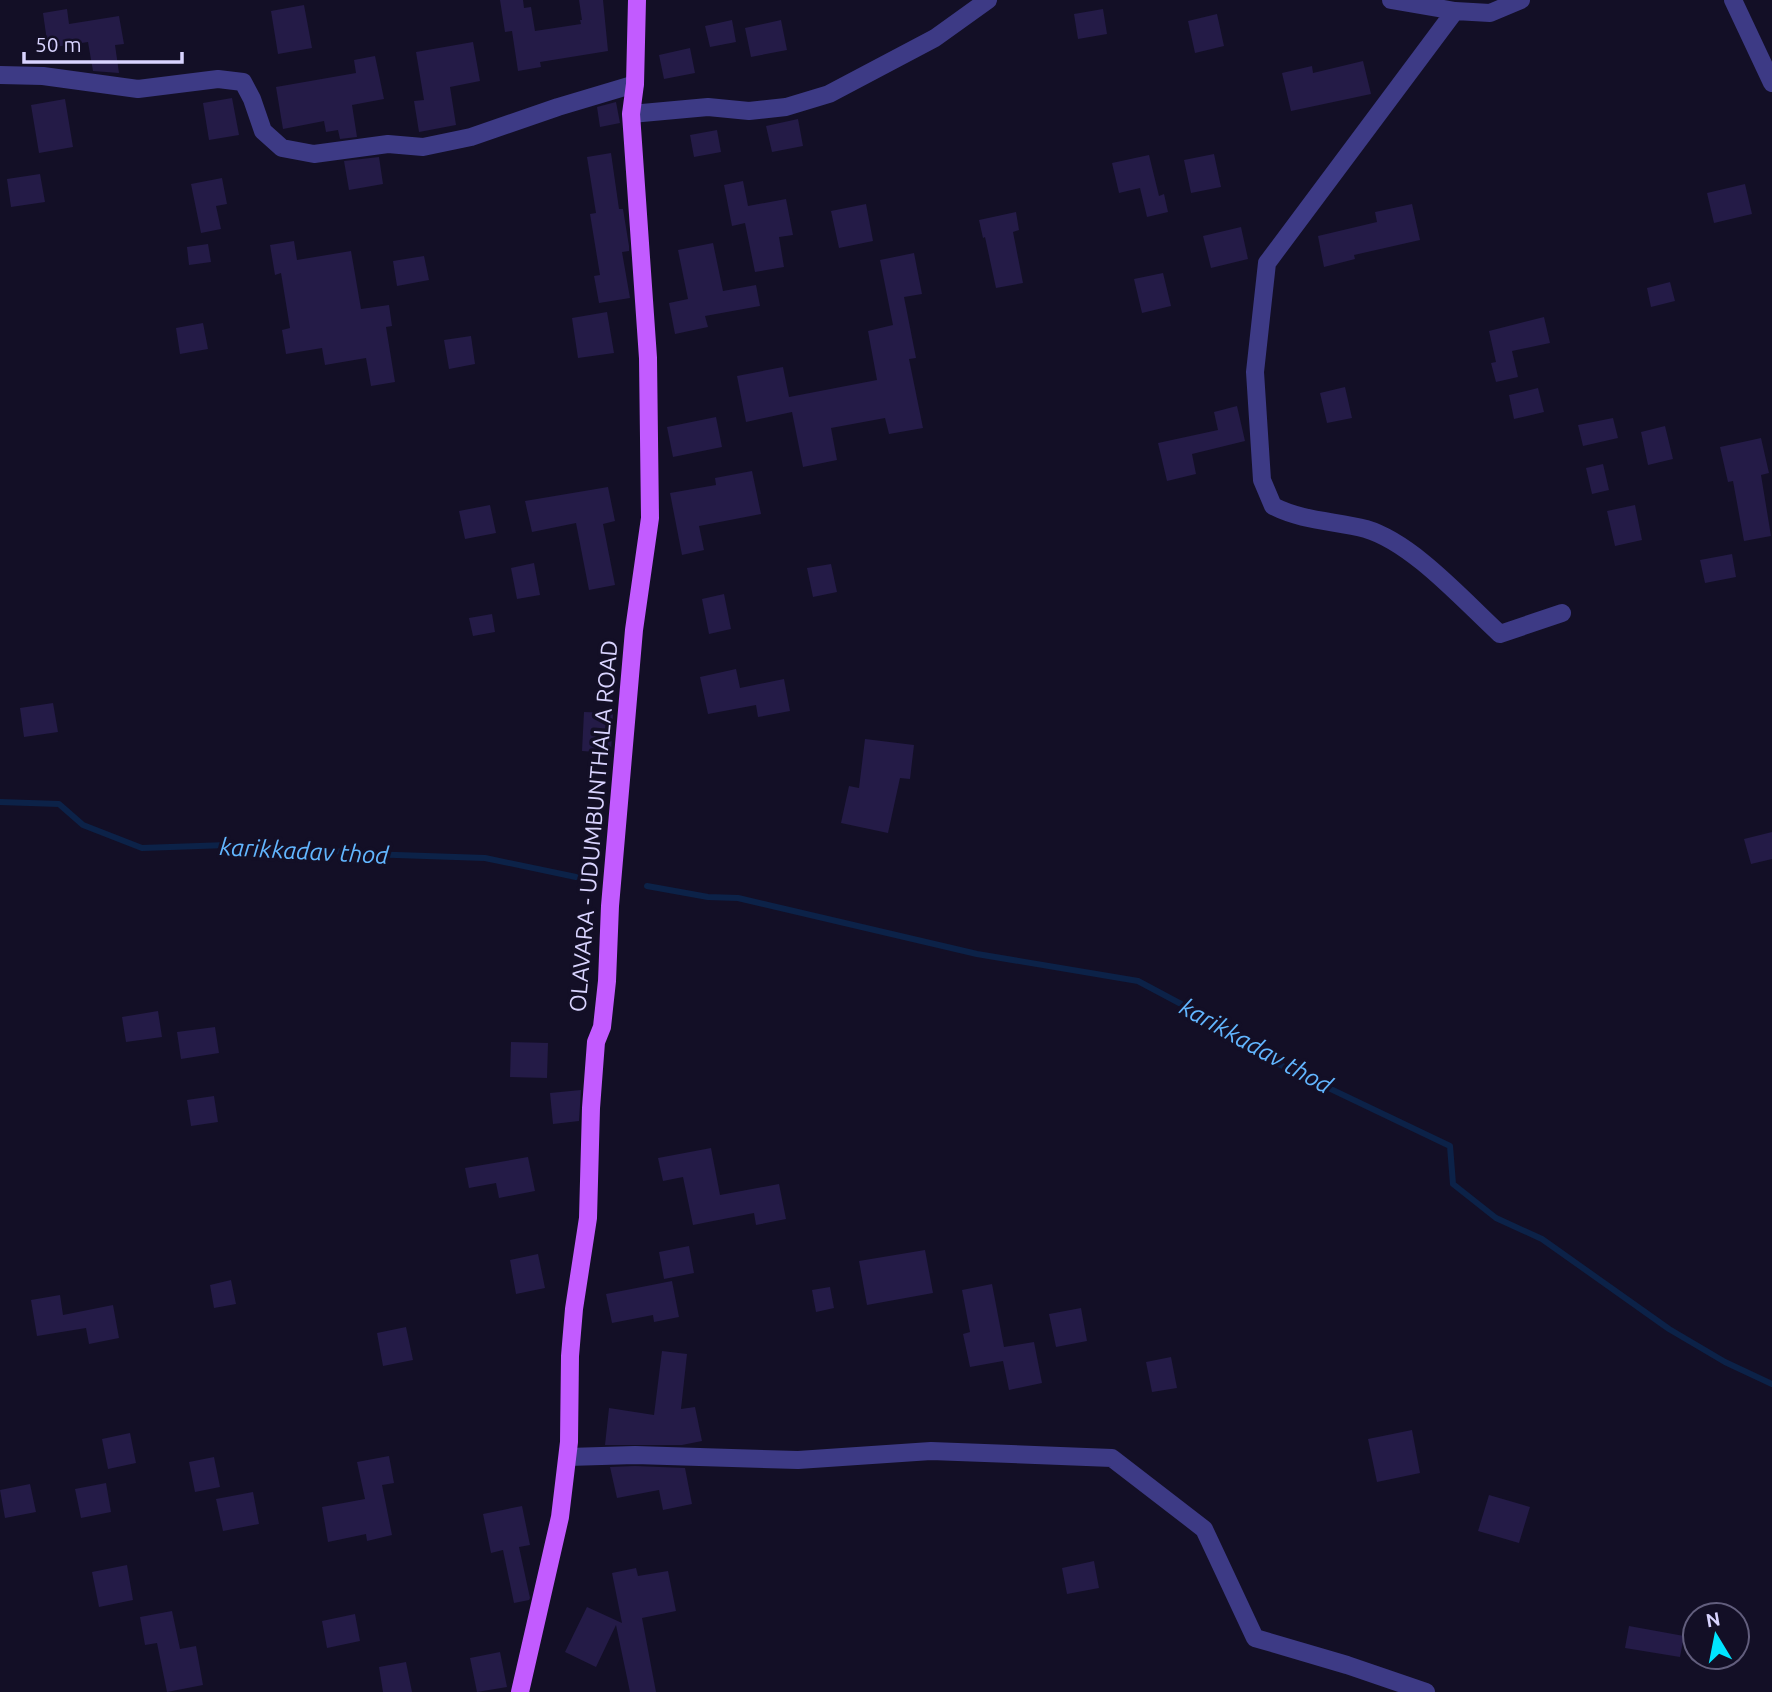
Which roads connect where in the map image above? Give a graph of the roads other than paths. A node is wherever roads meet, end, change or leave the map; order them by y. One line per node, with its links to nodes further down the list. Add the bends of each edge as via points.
1 (637, 0): 9 (main road, OLAVARA - UDUMBUNTHALA ROAD)
2 (988, 0): 10 (street, via 935,38 829,94 786,107 750,111 708,107)
3 (1391, 0): 6 (street)
4 (1521, 0): 6 (street, via 1490,13)
5 (1733, 0): 8 (street)
6 (1455, 11): 11 (street, via 1267,263 1255,372 1262,480 1273,506 1289,514 1368,530 1409,551 1500,634)
7 (0, 75): 9 (street, via 138,89 218,79 243,82 262,131 282,148 314,153 388,144 423,147 471,138)
8 (1772, 83)
9 (635, 84): 10 (main road, OLAVARA - UDUMBUNTHALA ROAD)
10 (631, 114): 12 (main road, OLAVARA - UDUMBUNTHALA ROAD, via 648,358 650,517 632,643 607,981 590,1108 588,1217 573,1309)
11 (1562, 612)
12 (568, 1457): 13 (main road, OLAVARA - UDUMBUNTHALA ROAD, via 560,1517); 14 (street, via 798,1460 931,1451 1112,1458 1204,1529 1255,1638)
13 (520, 1692)
14 (1426, 1692)

